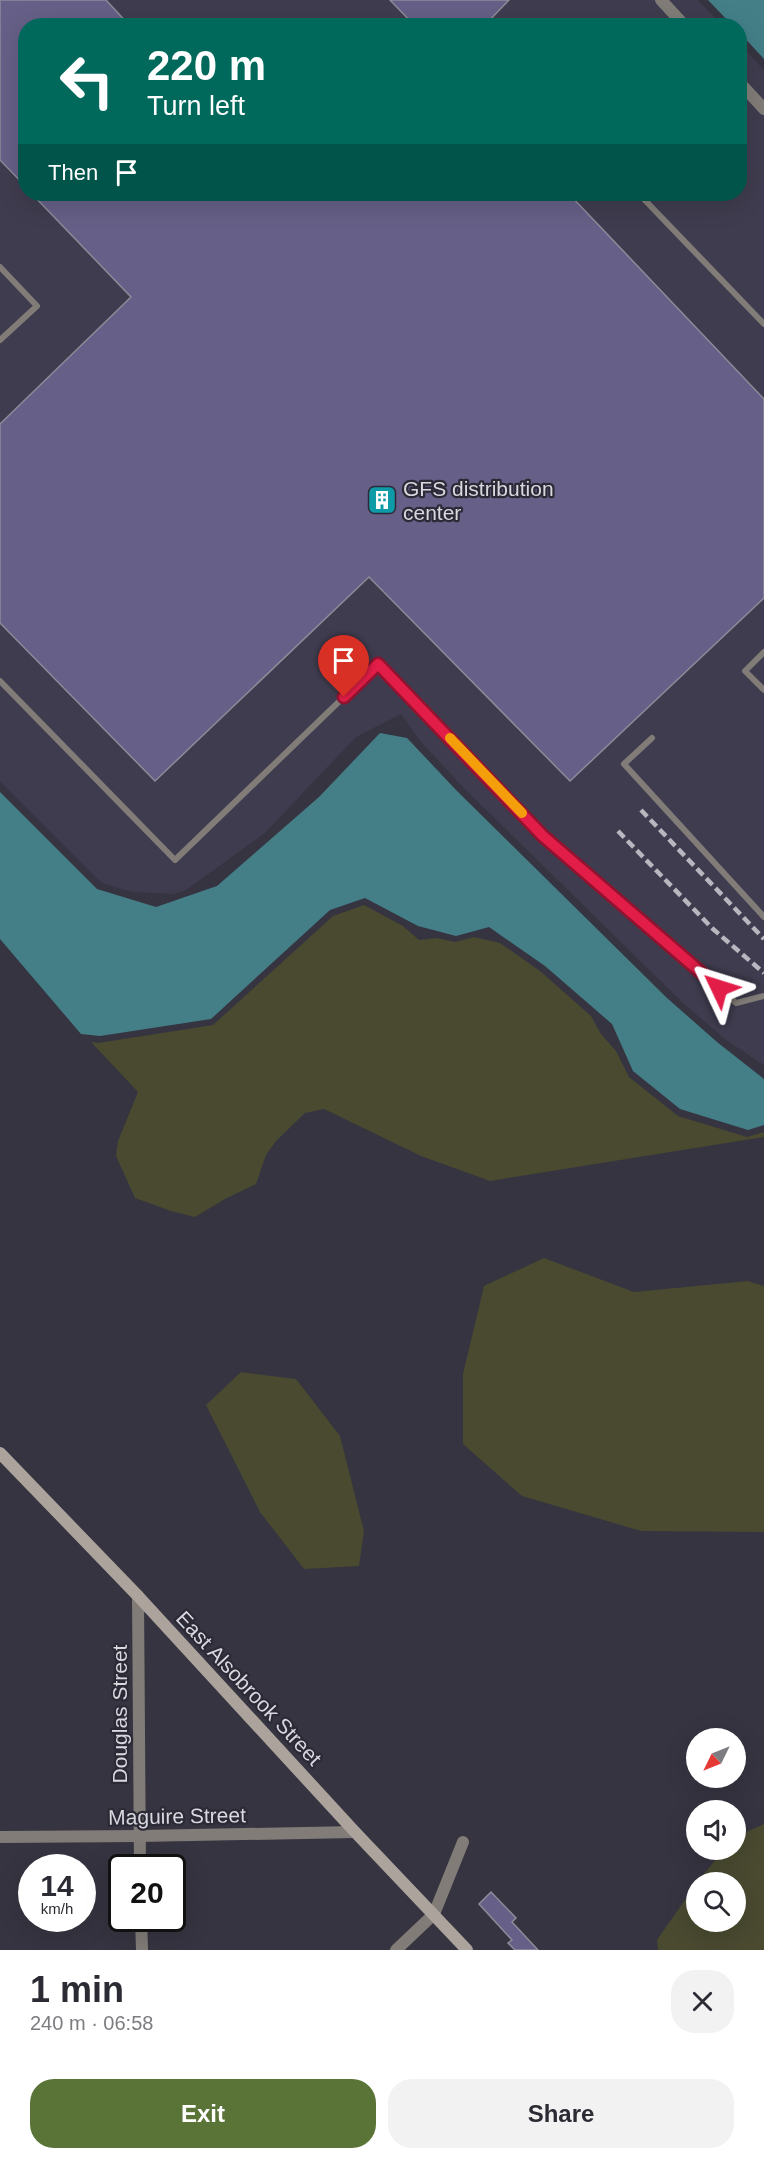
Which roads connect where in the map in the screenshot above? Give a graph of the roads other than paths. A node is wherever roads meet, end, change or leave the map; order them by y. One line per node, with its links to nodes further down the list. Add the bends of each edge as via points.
1 (661, 0): 2 (street)
2 (678, 18)
3 (747, 91): 4 (street)
4 (764, 109)
5 (646, 201): 7 (lane)
6 (0, 267): 8 (lane, via 37,306)
7 (764, 324)
8 (0, 340)
9 (764, 652): 11 (lane, via 745,670)
10 (0, 681): 14 (lane, via 175,860 378,664 543,836 736,1003)
11 (764, 690)
12 (652, 738): 13 (lane, via 624,764)
13 (764, 917)
14 (764, 996)
15 (0, 1453): 16 (street, East Alsobrook Street)
16 (138, 1596): 17 (street, East Alsobrook Street); 18 (street, Douglas Street)
17 (355, 1832): 18 (street, Maguire Street); 22 (street, East Alsobrook Street)
18 (140, 1836): 19 (street, Maguire Street); 21 (street, Douglas Street)
19 (0, 1837)
20 (463, 1842): 22 (street)
21 (140, 1854)
22 (434, 1914): 25 (street); 26 (street, East Alsobrook Street)
23 (141, 1932): 24 (street)
24 (142, 1950)
25 (396, 1950)
26 (467, 1950)

